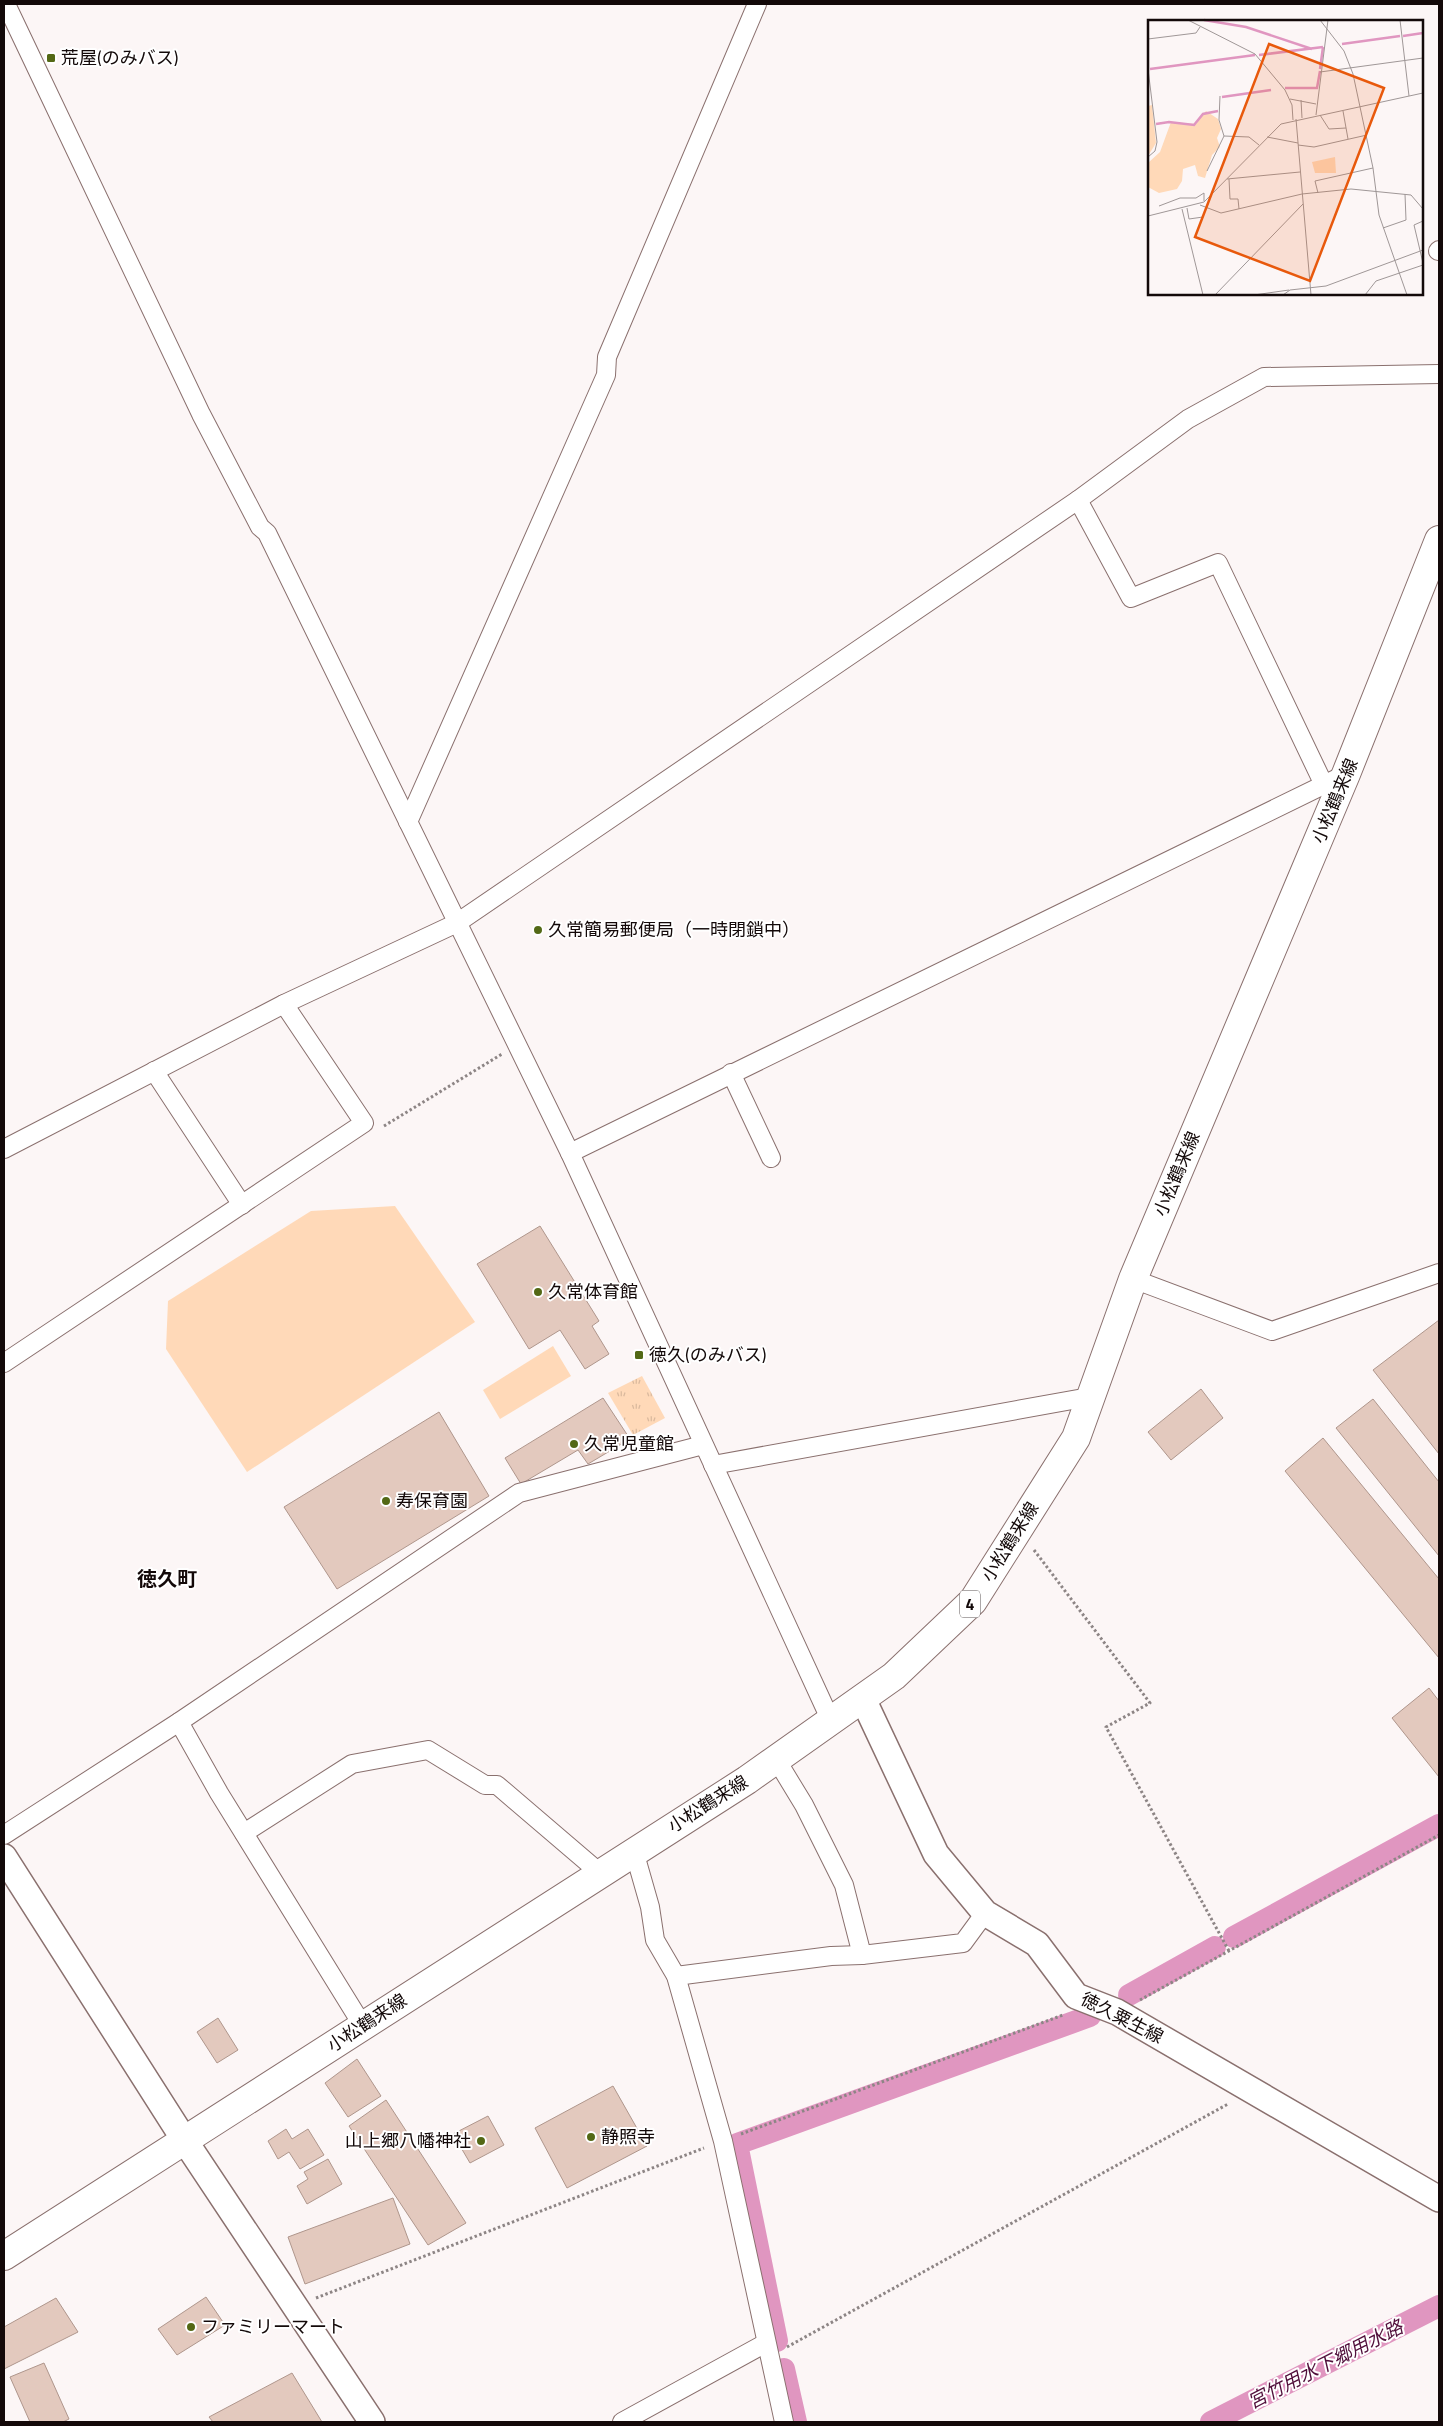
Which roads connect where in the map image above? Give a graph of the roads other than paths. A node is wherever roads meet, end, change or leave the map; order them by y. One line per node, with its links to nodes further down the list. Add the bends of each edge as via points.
1 (6, 4): 7 (street, via 201,414 260,527 267,533)
2 (757, 4): 7 (street, via 607,357 606,375)
3 (1439, 374): 4 (street, via 1264,377 1188,419)
4 (1078, 500): 6 (street, via 1131,598 1218,562); 8 (street)
5 (1439, 540): 6 (main road, 小松鶴来線 / 4)
6 (1335, 779): 11 (street); 17 (main road, 小松鶴来線 / 4)
7 (408, 822): 8 (street)
8 (458, 922): 9 (street); 13 (street)
9 (284, 1004): 10 (street); 15 (street, via 364,1123)
10 (154, 1071): 12 (street); 15 (street)
11 (731, 1074): 13 (street); 14 (street)
12 (4, 1150)
13 (570, 1153): 20 (street)
14 (771, 1158)
15 (242, 1205): 18 (street)
16 (1439, 1273): 17 (street, via 1272,1331)
17 (1133, 1279): 19 (main road, 小松鶴来線 / 4)
18 (4, 1363)
19 (1089, 1397): 21 (street); 22 (main road, 小松鶴来線 / 4, via 1076,1438 973,1601 894,1676)
20 (703, 1446): 21 (street); 24 (street, via 519,1493)
21 (713, 1465): 23 (street)
22 (863, 1698): 23 (main road, 小松鶴来線 / 4); 31 (main road, 徳久粟生線, via 936,1854)
23 (831, 1721): 25 (main road, 小松鶴来線 / 4)
24 (179, 1722): 26 (street); 27 (street)
25 (776, 1759): 28 (main road, 小松鶴来線 / 4); 32 (street, via 804,1805 844,1885)
26 (244, 1833): 30 (street, via 352,1764 428,1750 485,1785 497,1785); 34 (street)
27 (4, 1835)
28 (634, 1851): 30 (main road, 小松鶴来線 / 4); 33 (street, via 656,1940)
29 (4, 1857): 35 (main road)
30 (600, 1873): 34 (main road, 小松鶴来線 / 4)
31 (985, 1913): 32 (street, via 963,1943); 36 (main road, 徳久粟生線, via 1037,1944 1076,1996 1117,2012)
32 (862, 1954): 33 (street)
33 (676, 1976): 38 (street, via 723,2141)
34 (363, 2026): 35 (main road, 小松鶴来線 / 4)
35 (184, 2142): 37 (main road, 小松鶴来線 / 4); 39 (main road)
36 (1439, 2199)
37 (4, 2256)
38 (768, 2350): 40 (street); 41 (street)
39 (372, 2422)
40 (622, 2422)
41 (784, 2422)

